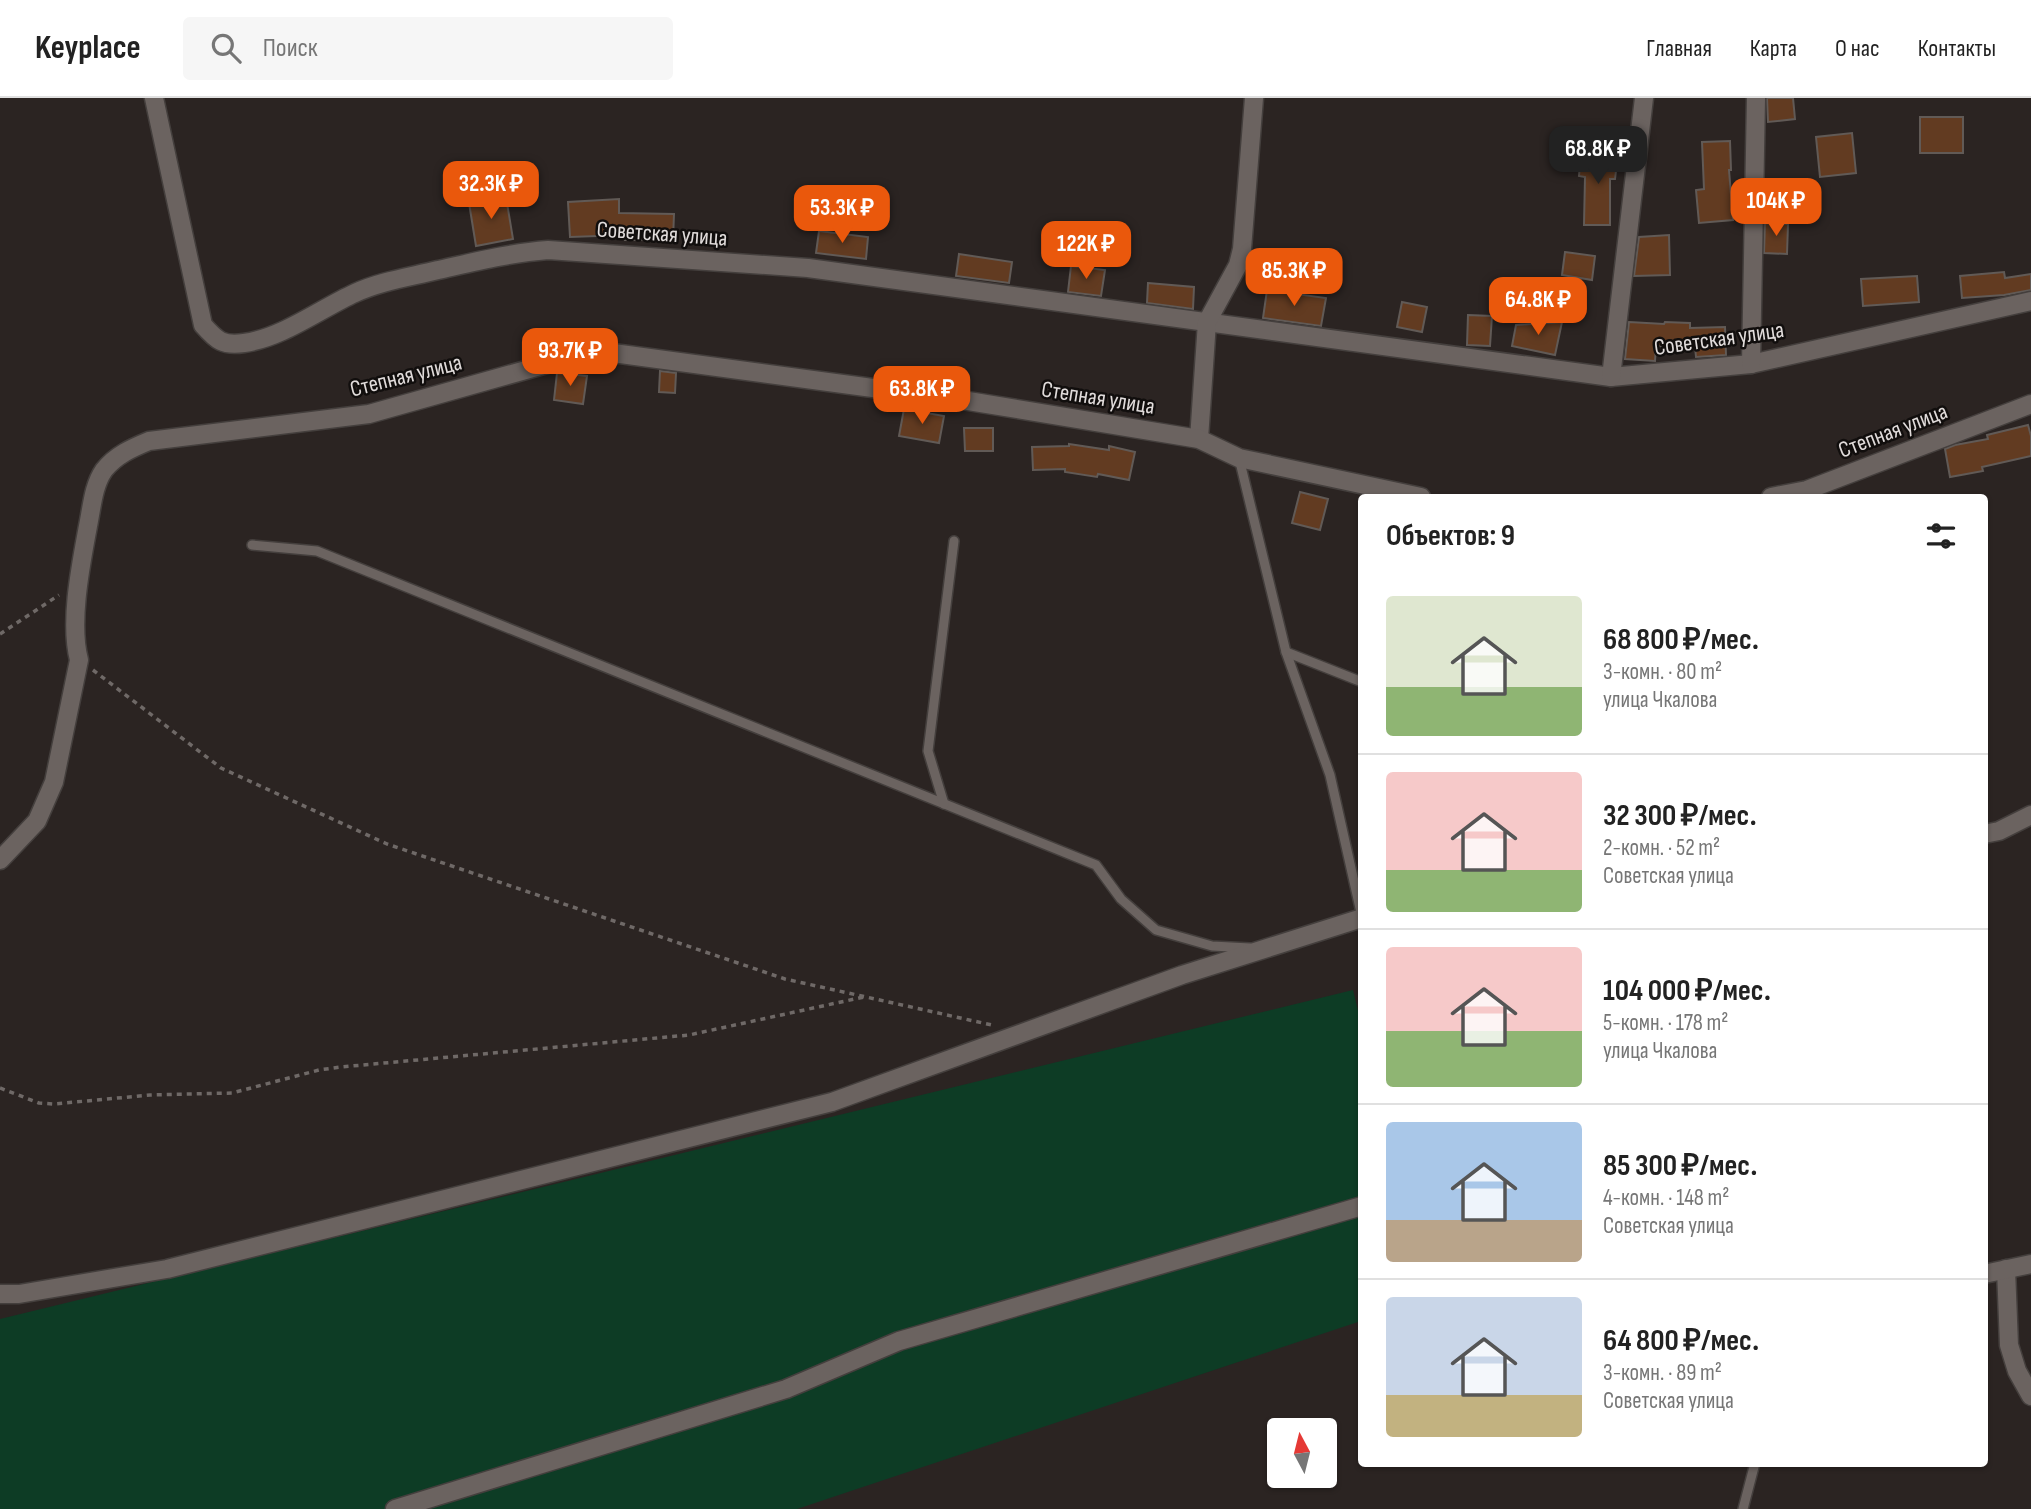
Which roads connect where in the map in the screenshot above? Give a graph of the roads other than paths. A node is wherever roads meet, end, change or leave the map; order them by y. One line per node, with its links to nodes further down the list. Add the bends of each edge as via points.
1 (154, 98): 6 (street, Советская улица, via 203,325 225,344 268,337 381,283 548,250 808,268)
2 (1254, 98): 6 (street, via 1242,248 1238,265)
3 (1644, 98): 8 (street)
4 (1756, 98): 7 (street)
5 (2031, 301): 7 (street, Советская улица)
6 (1207, 322): 8 (street, Советская улица); 10 (street)
7 (1751, 364): 8 (street, Советская улица)
8 (1611, 377)
9 (2031, 404): 13 (street, Степная улица)
10 (1199, 439): 11 (street, Степная улица); 21 (street, Степная улица, via 962,400 613,353 555,362 369,414 149,441 117,456 96,486 78,582 79,660 54,782 37,821)
11 (1239, 458): 12 (street, Степная улица); 16 (lane)
12 (1407, 494)
13 (1786, 494)
14 (954, 541): 18 (lane, via 928,751)
15 (252, 545): 18 (lane, via 317,551)
16 (1286, 652): 17 (lane); 22 (lane, via 1330,775)
17 (1358, 680)
18 (944, 804): 24 (lane, via 1096,865 1121,899 1156,930 1212,947)
19 (2031, 815): 20 (street)
20 (1989, 834)
21 (0, 860)
22 (1358, 899)
23 (1358, 918): 24 (street)
24 (1262, 949): 29 (street, via 832,1102 167,1269)
25 (1358, 1207): 32 (street, via 900,1341 786,1389)
26 (2031, 1264): 27 (street)
27 (2006, 1269): 28 (street); 30 (street, via 2008,1345)
28 (1988, 1272)
29 (0, 1294)
30 (2031, 1396)
31 (1754, 1467): 33 (lane)
32 (395, 1509)
33 (1743, 1509)

